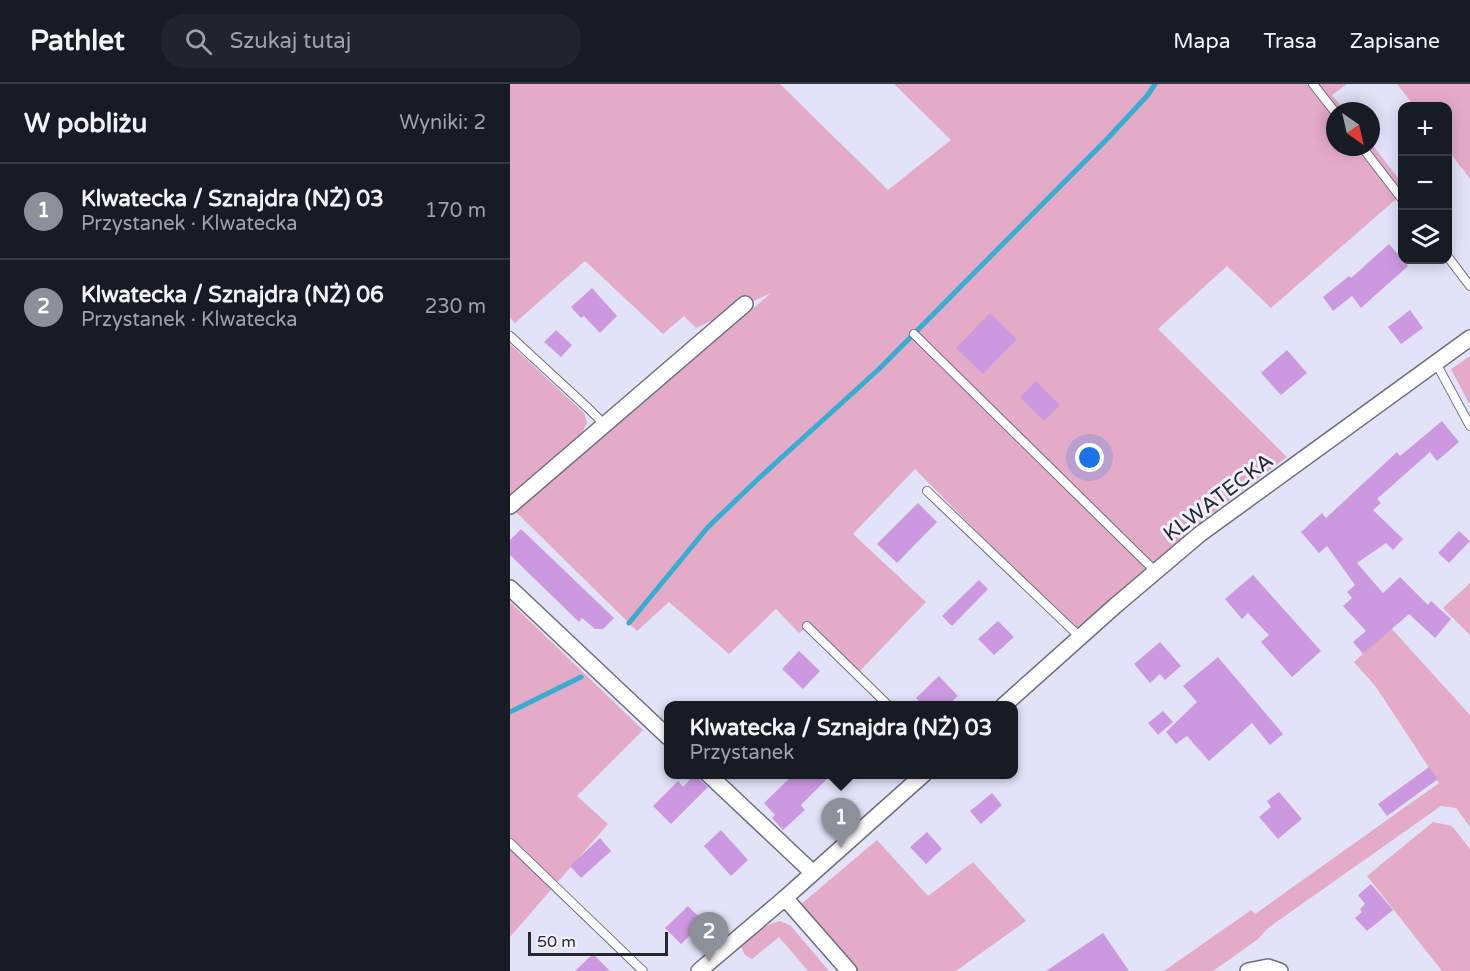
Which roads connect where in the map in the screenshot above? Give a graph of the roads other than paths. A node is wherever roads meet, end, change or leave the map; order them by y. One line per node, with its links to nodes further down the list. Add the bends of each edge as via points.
1 (1313, 84): 2 (lane)
2 (1327, 102)
3 (1369, 156): 4 (lane)
4 (1398, 194)
5 (1452, 262): 6 (lane)
6 (1470, 286)
7 (745, 304): 12 (street)
8 (914, 334): 16 (lane)
9 (510, 336): 12 (lane)
10 (1470, 338): 11 (street, KLWATECKA)
11 (1436, 363): 13 (lane); 16 (street, KLWATECKA, via 1200,534)
12 (604, 424): 15 (street)
13 (1470, 426)
14 (927, 491): 19 (lane)
15 (510, 506)
16 (1156, 572): 19 (street, KLWATECKA)
17 (510, 588): 22 (street)
18 (807, 626): 20 (lane)
19 (1080, 637): 21 (street, KLWATECKA)
20 (885, 701)
21 (1008, 701)
22 (664, 732)
23 (713, 779): 26 (street)
24 (918, 779): 26 (street)
25 (510, 843): 28 (lane)
26 (813, 873): 27 (street)
27 (784, 898): 29 (street); 30 (street)
28 (643, 971)
29 (699, 971)
30 (849, 971)
31 (1248, 971): 32 (street)
32 (1280, 971)

